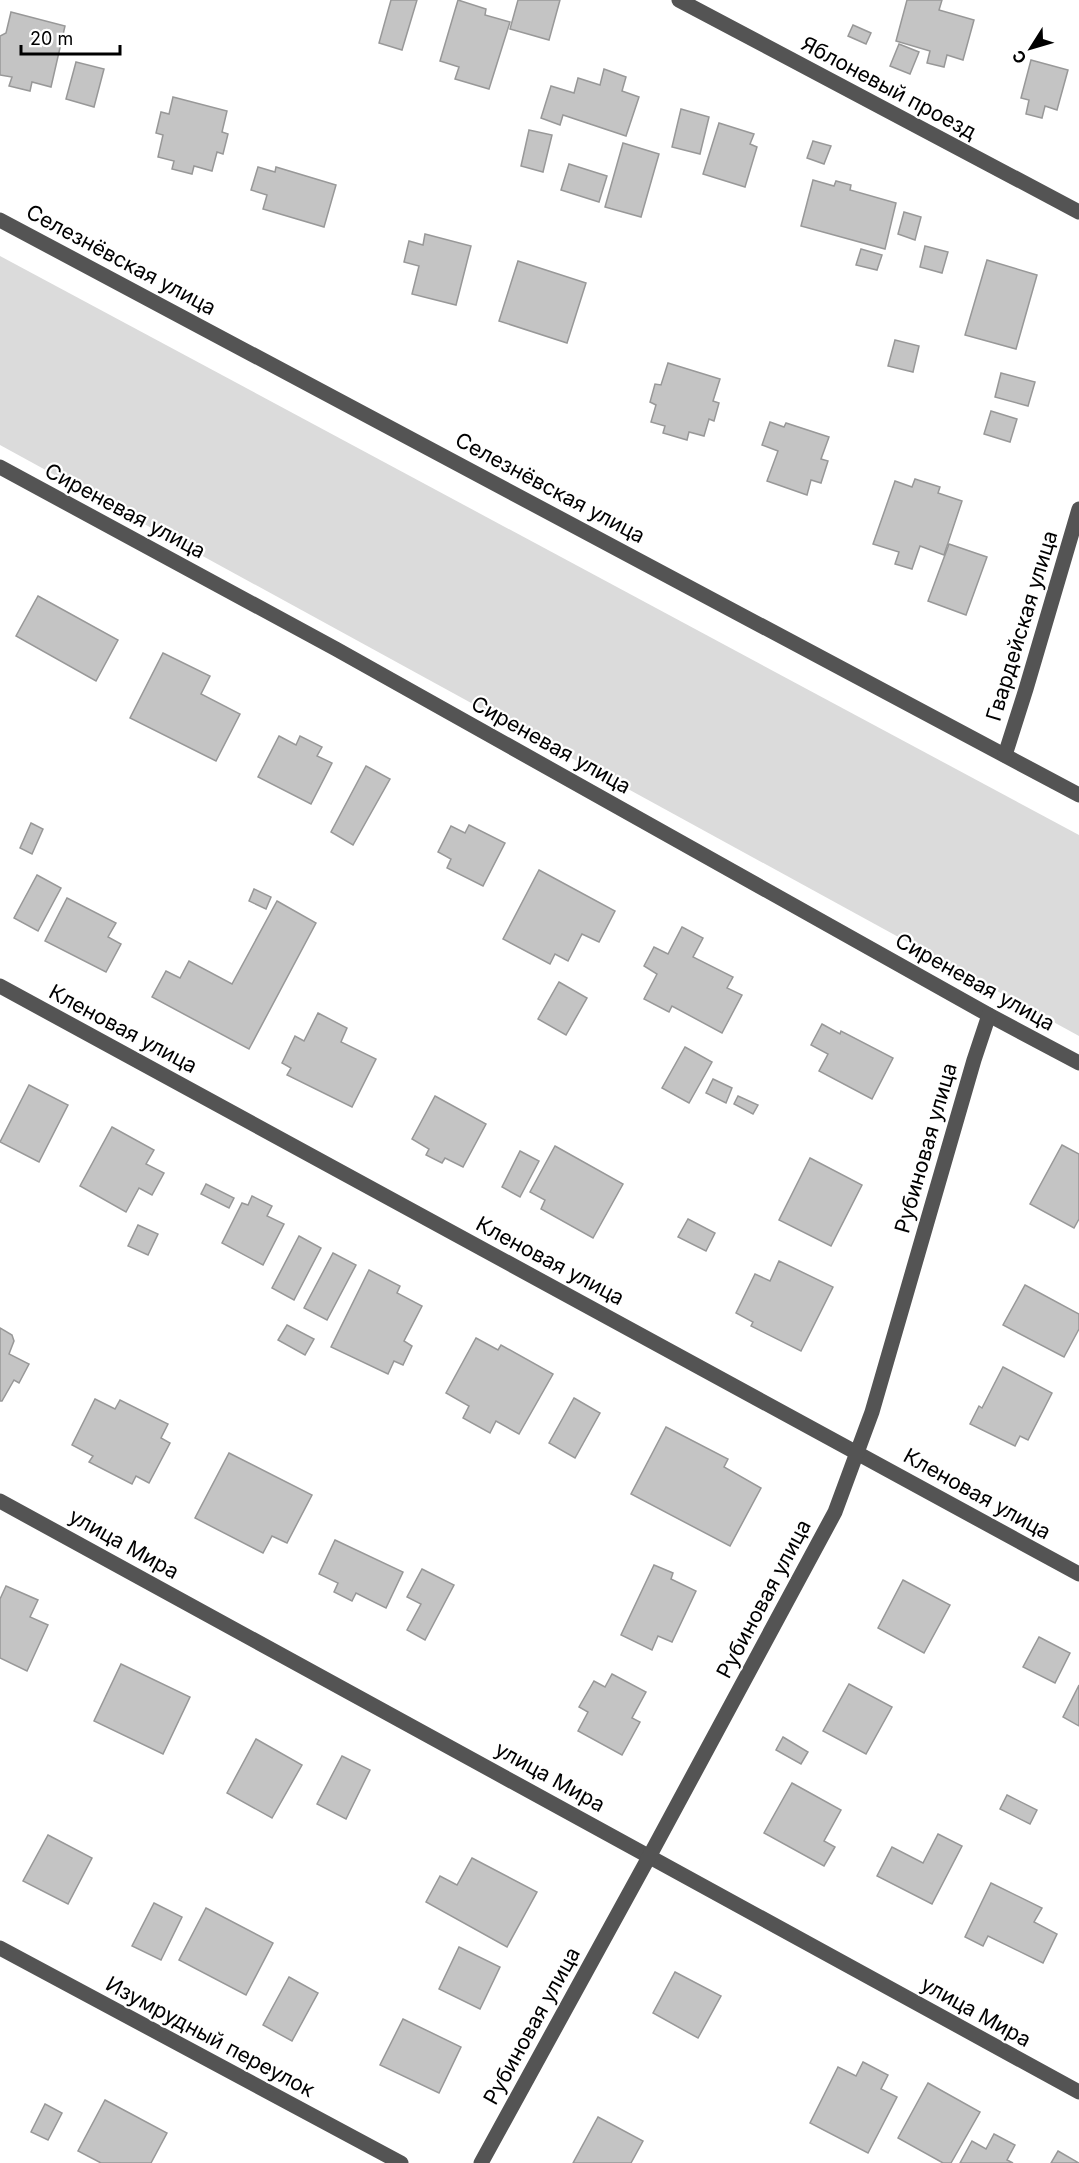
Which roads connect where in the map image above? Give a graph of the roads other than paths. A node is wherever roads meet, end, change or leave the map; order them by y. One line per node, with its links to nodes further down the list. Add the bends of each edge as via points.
1 (679, 0): 2 (street, Яблоневый проезд)
2 (1079, 212)
3 (0, 220): 6 (street, Селезнёвская улица)
4 (0, 467): 9 (street, Сиреневая улица, via 346,655)
5 (1079, 509): 6 (street, Гвардейская улица)
6 (1005, 755): 7 (street, Селезнёвская улица)
7 (1079, 795)
8 (0, 986): 11 (street, Кленовая улица)
9 (989, 1015): 10 (street, Сиреневая улица); 11 (street, Рубиновая улица)
10 (1079, 1063)
11 (858, 1452): 13 (street, Кленовая улица); 14 (street, Рубиновая улица, via 835,1512)
12 (0, 1501): 14 (street, улица Мира)
13 (1079, 1574)
14 (650, 1857): 16 (street, улица Мира); 18 (street, Рубиновая улица)
15 (0, 1948): 17 (street, Изумрудный переулок)
16 (1079, 2092)
17 (401, 2163)
18 (481, 2163)

